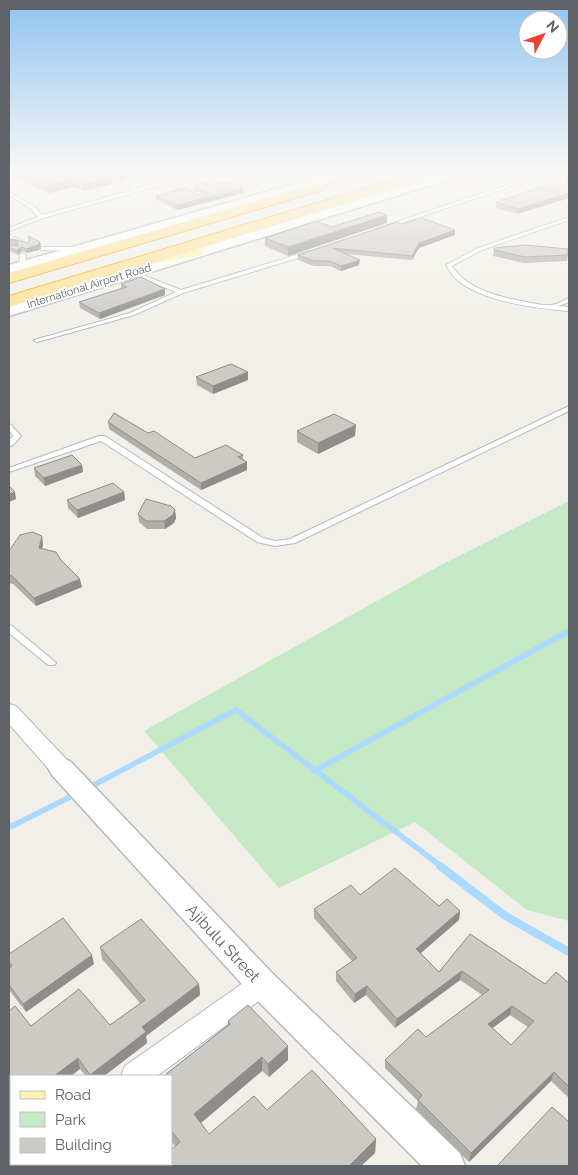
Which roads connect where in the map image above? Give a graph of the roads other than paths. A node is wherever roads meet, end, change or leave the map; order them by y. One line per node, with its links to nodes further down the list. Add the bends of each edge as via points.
1 (166, 228): 8 (main road)
2 (169, 228): 8 (highway)
3 (247, 228): 15 (highway, International Airport Road)
4 (276, 228): 13 (main road, International Airport Road)
5 (380, 228): 7 (lane)
6 (541, 228): 22 (lane, via 480,249 449,265 452,274 470,285 525,304)
7 (374, 230)
8 (141, 235): 11 (main road); 18 (highway)
9 (9, 237): 10 (lane)
10 (19, 241)
11 (83, 248): 12 (lane); 16 (main road)
12 (43, 249)
13 (196, 252): 15 (main road); 17 (main road, International Airport Road)
14 (312, 252): 19 (lane)
15 (151, 259): 21 (highway, International Airport Road)
16 (18, 264)
17 (134, 273): 19 (lane); 24 (main road, International Airport Road)
18 (9, 278)
19 (181, 292): 25 (lane, via 132,314)
20 (569, 300): 22 (lane)
21 (9, 302)
22 (551, 308): 23 (lane)
23 (569, 309)
24 (9, 311)
25 (37, 340)
26 (569, 408): 29 (lane, via 292,541 275,544 260,540 102,438)
27 (9, 426): 28 (lane, via 17,436)
28 (9, 444)
29 (9, 470)
30 (9, 628): 31 (lane)
31 (51, 663)
32 (9, 711): 33 (street, Ajibulu Street)
33 (61, 768): 34 (street, Ajibulu Street)
34 (262, 984): 35 (street); 36 (street, Ajibulu Street)
35 (136, 1075)
36 (440, 1164)

